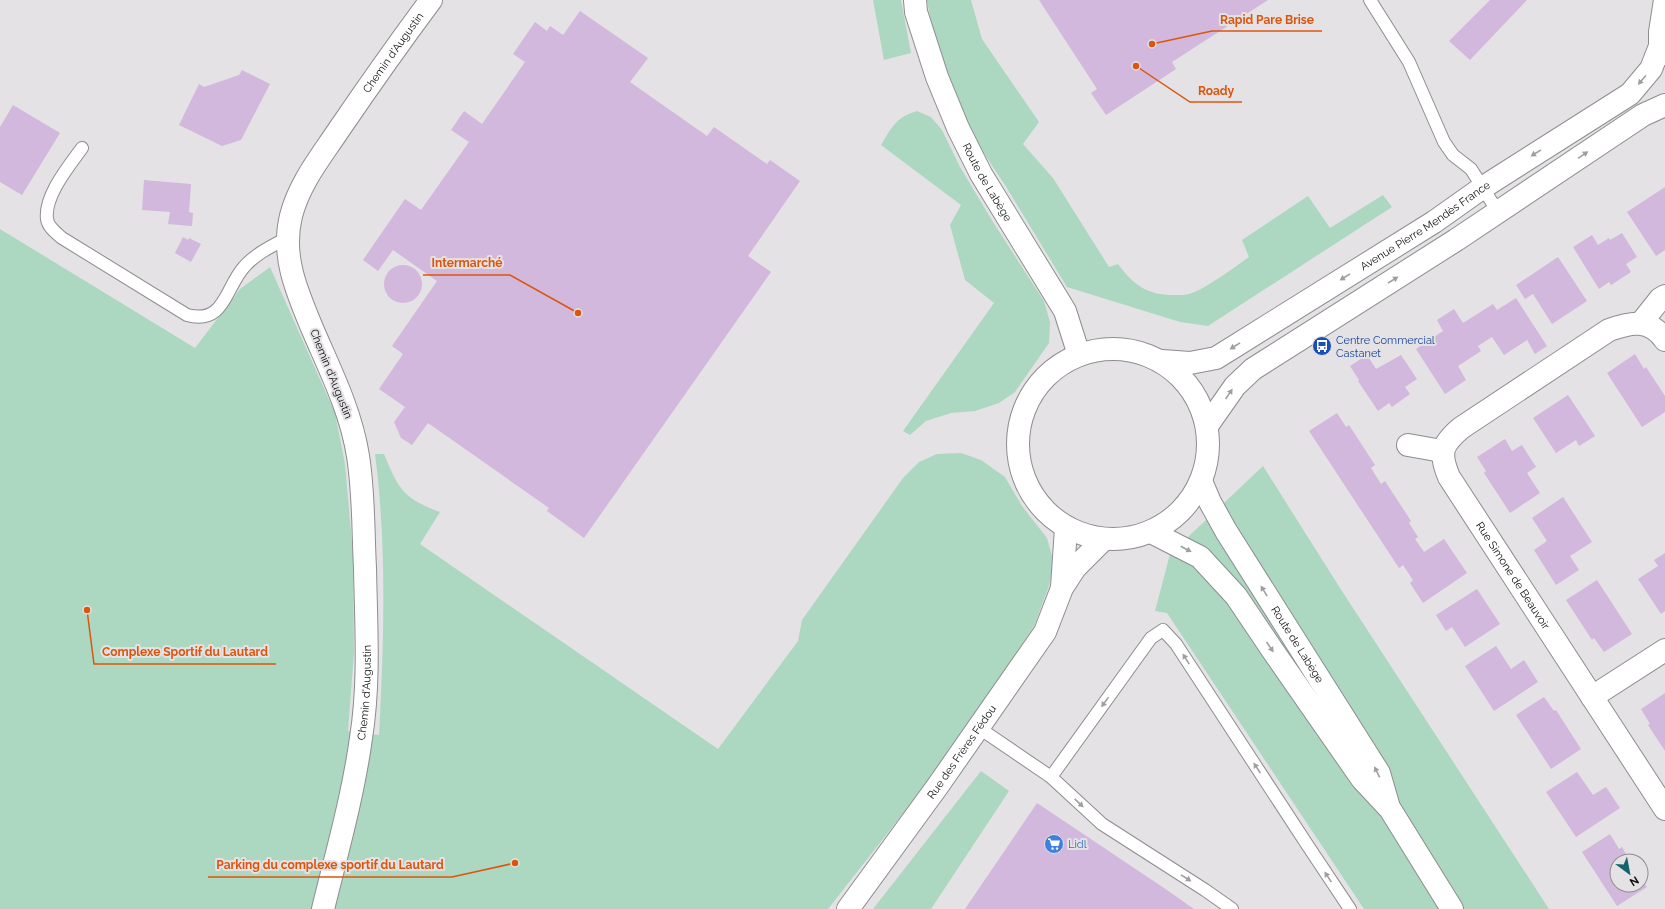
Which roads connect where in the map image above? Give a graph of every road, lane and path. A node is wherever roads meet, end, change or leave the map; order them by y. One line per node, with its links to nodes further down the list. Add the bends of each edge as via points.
1 (431, 0): 10 (street, Chemin d'Augustin, via 308,176 291,215)
2 (915, 0): 14 (street, Route de Labège, via 916,12 937,77 958,128 981,174 1065,311)
3 (1370, 0): 8 (lane, via 1409,62 1444,142 1453,155 1471,169)
4 (1665, 0): 5 (street, Avenue Pierre Mendès France, via 1660,32)
5 (1662, 50): 8 (street, Avenue Pierre Mendès France, one-way to 8, via 1652,69 1630,94)
6 (1665, 105): 9 (street, one-way to 6, via 1643,115)
7 (82, 148): 10 (lane, via 49,202 47,220 62,238 187,315 205,317 214,313 243,267 268,248)
8 (1482, 188): 9 (lane); 15 (street, Avenue Pierre Mendès France, one-way to 15, via 1434,222 1216,358 1190,363)
9 (1498, 212): 16 (street, one-way to 9, via 1235,386 1253,369)
10 (287, 238): 30 (street, Chemin d'Augustin, via 296,289 342,397 352,429 358,456 362,500 367,642 362,736 344,827)
11 (1665, 296): 12 (street)
12 (1641, 324): 13 (street, via 1654,328); 18 (street, via 1626,324 1609,330 1461,428 1449,438)
13 (1665, 340)
14 (1079, 355): 15 (street, via 1107,348 1135,351); 20 (street, via 1052,370 1032,393 1020,422 1017,453 1025,483 1042,509)
15 (1162, 361): 16 (street, via 1183,378 1199,400)
16 (1207, 426): 19 (street, via 1209,447 1206,469)
17 (1408, 445): 18 (street)
18 (1442, 451): 25 (street, Rue Simone de Beauvoir, via 1449,477)
19 (1201, 481): 21 (street, via 1186,507 1170,521); 28 (street, Route de Labège, one-way to 19, via 1379,773 1226,531)
20 (1066, 528): 22 (street); 23 (street, Rue des Frères Fédou)
21 (1151, 532): 22 (street, via 1123,540); 28 (street, Route de Labège, one-way to 28, via 1200,557 1236,596 1362,779)
22 (1104, 539): 23 (street, Rue des Frères Fédou, via 1075,568)
23 (1062, 588): 26 (street, Rue des Frères Fédou, via 1045,632)
24 (1665, 650): 25 (street)
25 (1592, 697): 29 (street, Rue Simone de Beauvoir)
26 (979, 728): 27 (lane); 31 (street, Rue des Frères Fédou)
27 (1051, 777): 32 (lane, one-way to 32, via 1102,824); 33 (lane, one-way to 27, via 1176,644 1163,630 1151,638)
28 (1390, 809): 34 (street, Route de Labège)
29 (1665, 809)
30 (323, 909)
31 (848, 909)
32 (1232, 909)
33 (1350, 909)
34 (1452, 909)

